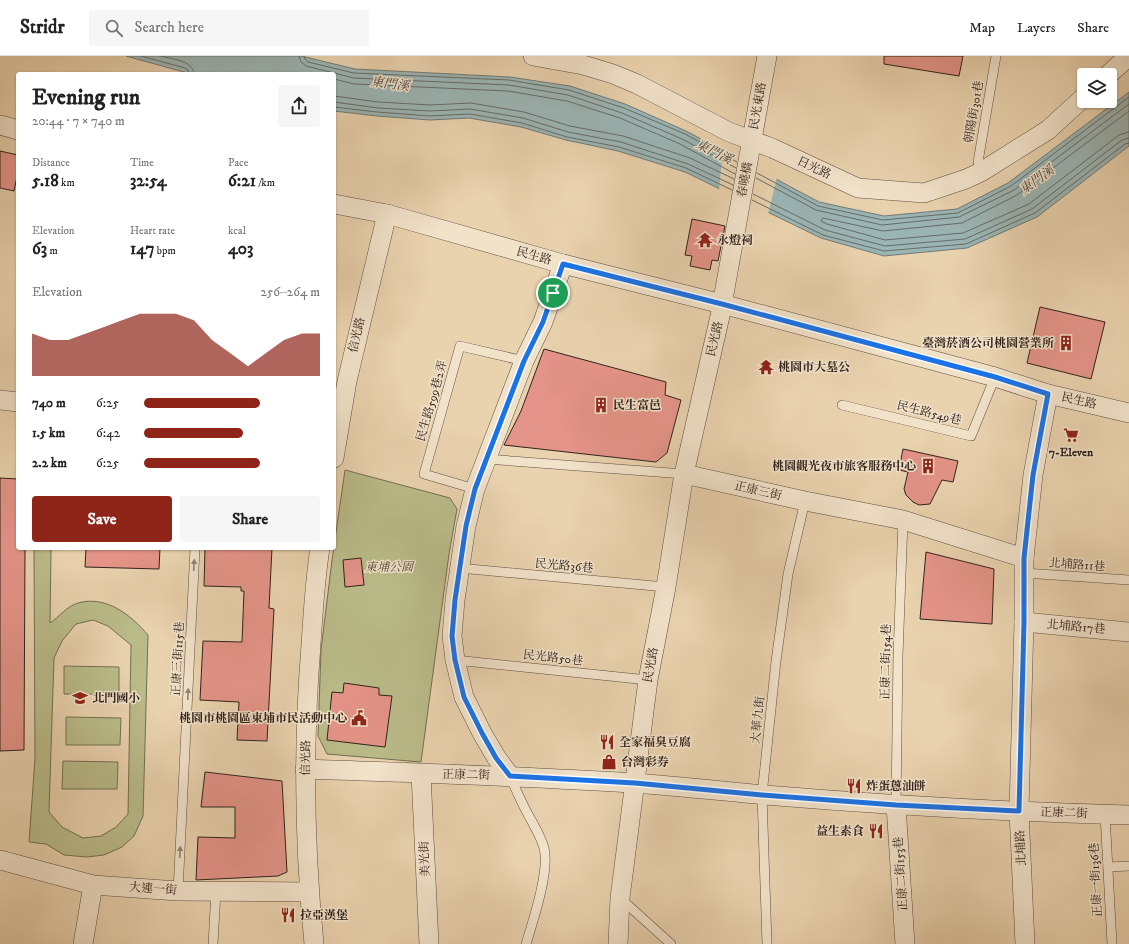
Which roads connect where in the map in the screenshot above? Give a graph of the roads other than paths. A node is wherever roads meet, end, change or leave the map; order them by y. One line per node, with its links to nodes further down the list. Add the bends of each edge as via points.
1 (533, 56): 9 (street, 日光路, via 583,65 614,74 720,128)
2 (767, 56): 9 (street, 民光東路)
3 (996, 56): 10 (lane, 朝陽街301巷, via 978,162)
4 (1129, 56): 5 (street)
5 (1116, 68)
6 (1077, 103): 10 (street, 日光路, via 1048,130)
7 (0, 125): 8 (street)
8 (16, 129)
9 (751, 148): 10 (street, 日光路, via 858,188 924,193); 14 (street, 春曉橋)
10 (981, 172)
11 (336, 204): 12 (street, 民生路)
12 (386, 214): 13 (street, 民生路); 22 (street, 信光路, via 347,381)
13 (563, 264): 14 (street, 民生路); 15 (street, via 543,322)
14 (722, 304): 16 (street, 民生路); 24 (street, 民光路)
15 (524, 361): 23 (street); 25 (lane, 民生路599巷2弄, via 460,346 424,474)
16 (995, 377): 17 (street, 民生路); 20 (lane, 民生路549巷, via 971,436)
17 (1048, 394): 21 (street, 民生路); 30 (street, 北埔路, via 1033,475)
18 (0, 400): 19 (street)
19 (16, 402)
20 (842, 405)
21 (1129, 413)
22 (336, 441)
23 (486, 459): 24 (lane, 正康三街); 25 (street)
24 (684, 474): 26 (street, 正康三街); 33 (street, 民光路)
25 (475, 489): 31 (street)
26 (805, 501): 27 (street, 正康三街); 42 (lane, 大華九街, via 788,574)
27 (903, 520): 30 (street, 正康三街); 43 (lane, 正康二街154巷)
28 (195, 550): 51 (lane, 正康三街115巷, one-way to 28)
29 (320, 550): 38 (street, 信光路, via 308,683)
30 (1024, 565): 32 (lane, 北埔路11巷); 34 (street, 北埔路)
31 (459, 568): 33 (lane, 民光路36巷); 36 (street, via 452,636)
32 (1129, 580)
33 (666, 587): 37 (street, 民光路)
34 (1024, 622): 35 (street, 北埔路17巷); 44 (street, 北埔路)
35 (1129, 632)
36 (455, 660): 37 (lane, 民光路50巷); 40 (street, via 464,697 496,758)
37 (648, 680): 41 (street, 民光路)
38 (305, 769): 39 (street, 正康二街); 53 (street, 信光路, via 306,848)
39 (421, 774): 40 (street, 正康二街); 58 (street, 美光街)
40 (510, 776): 41 (street, 正康二街); 59 (lane, via 545,849 546,863 540,895)
41 (635, 783): 42 (street, 正康二街); 54 (street, 民光路)
42 (762, 795): 43 (street, 正康二街); 62 (lane, 大華九街)
43 (896, 805): 44 (street, 正康二街); 63 (street, 正康二街153巷)
44 (1019, 811): 45 (street, 正康二街); 64 (street, 北埔路)
45 (1105, 814): 46 (street, 正康二街); 49 (lane, 正康一街136巷)
46 (1129, 815)
47 (0, 860): 50 (street, 大連一街)
48 (1129, 866): 49 (lane)
49 (1108, 867): 65 (lane, 正康一街136巷)
50 (93, 885): 51 (street, 大連一街); 55 (street)
51 (178, 891): 52 (street, 大連一街)
52 (216, 891): 53 (street, 大連一街); 56 (lane)
53 (310, 892): 57 (street, 信光路)
54 (620, 898): 60 (street, 民光路); 61 (lane)
55 (83, 944)
56 (212, 944)
57 (314, 944)
58 (429, 944)
59 (526, 944)
60 (618, 944)
61 (671, 944)
62 (767, 944)
63 (905, 944)
64 (1025, 944)
65 (1112, 944)

